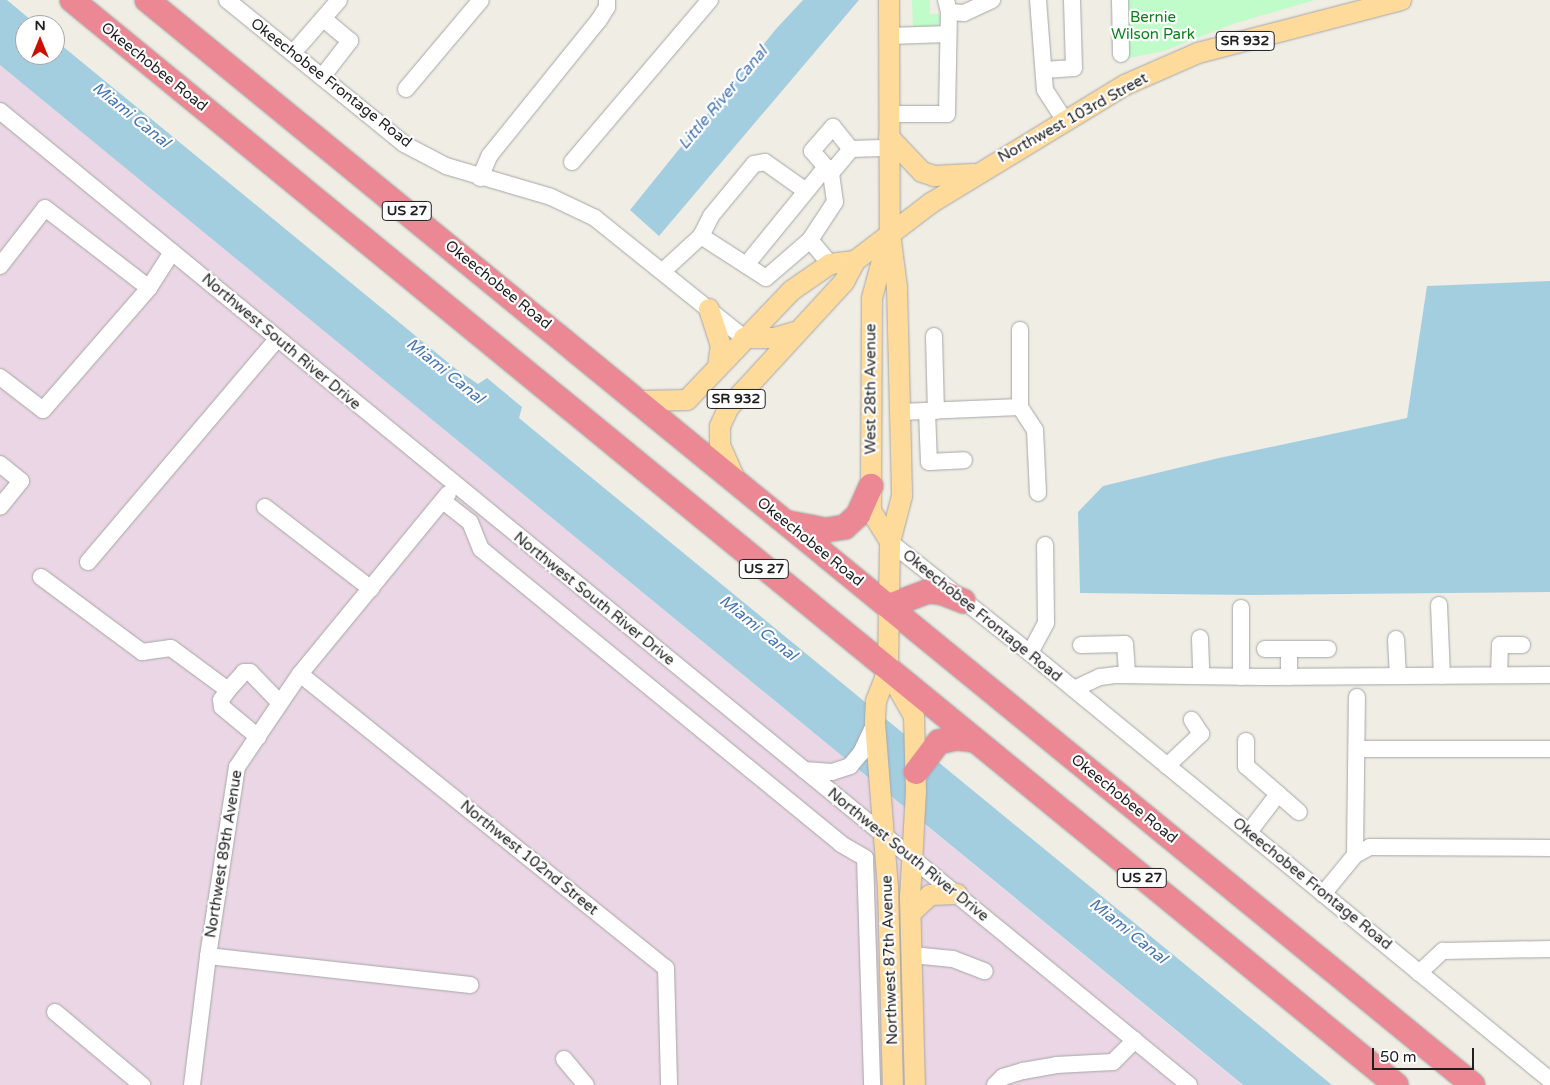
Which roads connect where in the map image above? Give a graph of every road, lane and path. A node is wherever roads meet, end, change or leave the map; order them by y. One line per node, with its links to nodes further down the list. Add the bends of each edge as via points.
1 (72, 0): 87 (highway, Okeechobee Road / US 27)
2 (137, 0): 17 (highway)
3 (147, 0): 17 (highway, Okeechobee Road / US 27)
4 (227, 0): 20 (street, Okeechobee Frontage Road)
5 (339, 0): 16 (street)
6 (481, 0): 24 (street)
7 (607, 0): 33 (street, via 607,7 599,20 490,155)
8 (710, 0): 30 (street)
9 (889, 0): 19 (main road, West 28th Avenue)
10 (992, 0): 15 (street, via 964,13)
11 (1038, 0): 22 (street)
12 (1072, 0): 22 (street, via 1074,68)
13 (1120, 0): 21 (street)
14 (1401, 0): 27 (main road, Northwest 103rd Street / SR 932, via 1198,53 1125,86)
15 (947, 6): 18 (street)
16 (323, 18): 20 (street); 23 (street, via 350,41)
17 (172, 21): 56 (highway, Okeechobee Road / US 27)
18 (948, 34): 19 (street); 26 (street, via 948,114)
19 (889, 36): 26 (main road, West 28th Avenue)
20 (293, 53): 23 (street, Okeechobee Frontage Road)
21 (1121, 54)
22 (1044, 70): 27 (street, via 1045,90)
23 (322, 77): 33 (street, Okeechobee Frontage Road, via 404,144 446,166)
24 (406, 89)
25 (0, 111): 38 (street, Northwest South River Drive)
26 (888, 114): 28 (main road, West 28th Avenue)
27 (1065, 121): 32 (main road, Northwest 103rd Street / SR 932)
28 (889, 143): 29 (street); 32 (main road, via 922,172 934,176); 35 (main road, West 28th Avenue)
29 (851, 149): 31 (street); 31 (street, via 833,127 812,151)
30 (572, 162)
31 (828, 170): 34 (street); 37 (street, via 835,202)
32 (975, 174): 35 (main road, Northwest 103rd Street / SR 932)
33 (480, 178): 43 (street, Okeechobee Frontage Road, via 551,197 579,210)
34 (806, 191): 36 (street, via 765,162 754,164 720,203); 41 (street)
35 (890, 233): 39 (main road, Northwest 103rd Street / SR 932); 47 (main road, West 28th Avenue, via 872,298); 59 (main road, West 28th Avenue, via 897,288)
36 (701, 236): 41 (street); 43 (street)
37 (810, 240): 40 (street); 41 (street, via 766,278)
38 (172, 252): 44 (street); 52 (street, Northwest South River Drive)
39 (855, 261): 40 (main road, SR 932); 45 (main road, Northwest 103rd Street / SR 932, via 844,282)
40 (830, 264): 51 (main road, SR 932, via 791,291)
41 (746, 265)
42 (0, 266): 44 (street, via 45,208)
43 (663, 271): 46 (street, Okeechobee Frontage Road)
44 (149, 288): 55 (street, via 43,410)
45 (828, 299): 47 (main road, via 851,293 864,301); 49 (main road, Northwest 103rd Street / SR 932)
46 (709, 309): 51 (street, Okeechobee Frontage Road); 54 (main road, via 721,340)
47 (872, 312): 53 (main road, West 28th Avenue)
48 (1020, 330): 57 (street)
49 (798, 331): 51 (main road, via 774,338); 62 (main road, SR 932, via 750,381 722,419 720,446)
50 (934, 336): 58 (street)
51 (744, 338): 54 (main road, SR 932)
52 (277, 339): 63 (street, Northwest South River Drive); 72 (street)
53 (872, 342): 59 (main road, via 882,391 892,407); 64 (main road, West 28th Avenue)
54 (718, 367): 56 (main road, SR 932, via 687,400)
55 (0, 377)
56 (641, 401): 62 (highway, Okeechobee Road / US 27)
57 (1020, 407): 58 (street); 65 (street, via 1035,430)
58 (932, 411): 59 (street); 60 (street, via 929,462)
59 (900, 412): 70 (main road, West 28th Avenue, via 902,496)
60 (964, 460)
61 (0, 464): 67 (street, via 21,481)
62 (737, 482): 69 (highway, Okeechobee Road / US 27)
63 (454, 486): 66 (street, Northwest 89th Avenue); 110 (street, Northwest South River Drive)
64 (871, 486): 69 (highway, via 858,515 845,527 826,530); 70 (main road, West 28th Avenue, via 871,512)
65 (1038, 493)
66 (443, 501): 74 (street, Northwest 89th Avenue); 136 (street, via 470,522 480,549 841,844 865,858)
67 (0, 507)
68 (265, 507): 74 (street)
69 (787, 523): 77 (highway, Okeechobee Road / US 27)
70 (890, 542): 75 (street, Okeechobee Frontage Road); 77 (main road, West 28th Avenue)
71 (1045, 545): 86 (street, via 1046,623)
72 (88, 562)
73 (41, 576): 98 (street, via 142,652 171,648)
74 (371, 589): 88 (street, Northwest 89th Avenue)
75 (963, 601): 77 (highway, via 943,592 929,591); 86 (street, Okeechobee Frontage Road)
76 (1439, 605): 94 (street)
77 (889, 606): 87 (main road, West 28th Avenue); 142 (highway, Okeechobee Road / US 27)
78 (1241, 608): 95 (street)
79 (1200, 638): 92 (street)
80 (1396, 639): 93 (street)
81 (1081, 645): 89 (street, via 1125,644)
82 (1522, 645): 90 (street, via 1500,645)
83 (1265, 648): 84 (street)
84 (1289, 648): 85 (street); 96 (street)
85 (1328, 648)
86 (1030, 653): 97 (street, Okeechobee Frontage Road)
87 (888, 670): 102 (main road, West 28th Avenue, via 876,701); 104 (highway, Okeechobee Road / US 27); 106 (main road, via 914,716)
88 (300, 674): 100 (street, Northwest 89th Avenue); 135 (street, Northwest 102nd Street, via 666,968)
89 (1127, 674): 92 (street, Okeechobee Frontage Road); 97 (street, Okeechobee Frontage Road, via 1100,677)
90 (1499, 675): 91 (street, Okeechobee Frontage Road); 94 (street, Okeechobee Frontage Road)
91 (1550, 675)
92 (1201, 676): 95 (street, Okeechobee Frontage Road)
93 (1398, 676): 94 (street, Okeechobee Frontage Road); 96 (street, Okeechobee Frontage Road)
94 (1442, 676)
95 (1241, 677): 96 (street, Okeechobee Frontage Road)
96 (1289, 677)
97 (1074, 689): 109 (street, Okeechobee Frontage Road)
98 (228, 690): 100 (street, via 244,672 250,672); 103 (street, via 221,700 222,707)
99 (1356, 697): 107 (street)
100 (280, 704): 103 (street, Northwest 89th Avenue)
101 (1192, 720): 109 (street, via 1202,734)
102 (875, 723): 110 (street, via 861,753 850,766 832,772); 115 (main road, West 28th Avenue)
103 (258, 737): 124 (street, Northwest 89th Avenue, via 237,767)
104 (974, 740): 106 (highway, via 946,739); 141 (highway, Okeechobee Road / US 27)
105 (1246, 741): 112 (street, via 1246,766)
106 (923, 743): 111 (highway)
107 (1357, 749): 108 (street); 117 (street)
108 (1550, 749)
109 (1167, 766): 114 (street, Okeechobee Frontage Road)
110 (804, 770): 115 (street, Northwest South River Drive)
111 (916, 772): 118 (main road)
112 (1278, 794): 113 (street); 114 (street)
113 (1299, 812)
114 (1249, 832): 120 (street, Okeechobee Frontage Road)
115 (885, 835): 118 (street, Northwest South River Drive); 137 (main road, Northwest 87th Avenue)
116 (1550, 848): 117 (street, via 1370,847)
117 (1355, 855): 120 (street)
118 (912, 858): 119 (street, Northwest South River Drive); 121 (main road, Northwest 87th Avenue)
119 (957, 894): 121 (main road, via 930,895); 129 (street, Northwest South River Drive)
120 (1324, 894): 126 (street, Okeechobee Frontage Road)
121 (911, 913): 123 (main road, Northwest 87th Avenue)
122 (1550, 949): 126 (street, via 1443,951)
123 (912, 955): 125 (street, via 953,959); 138 (main road, Northwest 87th Avenue)
124 (208, 956): 127 (street); 133 (street, Northwest 89th Avenue)
125 (986, 971)
126 (1420, 973): 131 (street, Okeechobee Frontage Road)
127 (470, 985)
128 (55, 1012): 132 (street)
129 (1135, 1040): 139 (street, via 1113,1062 1056,1065 1023,1071 1003,1077); 140 (street, Northwest South River Drive)
130 (564, 1059): 134 (street)
131 (1550, 1080)
132 (142, 1085)
133 (192, 1085)
134 (586, 1085)
135 (669, 1085)
136 (872, 1085)
137 (893, 1085)
138 (915, 1085)
139 (995, 1085)
140 (1189, 1085)
141 (1396, 1085)
142 (1473, 1085)

